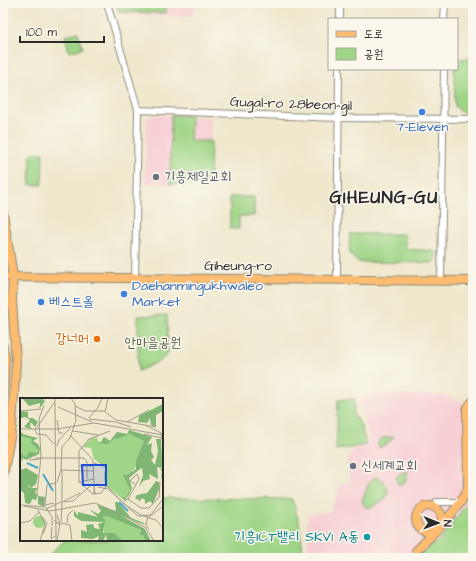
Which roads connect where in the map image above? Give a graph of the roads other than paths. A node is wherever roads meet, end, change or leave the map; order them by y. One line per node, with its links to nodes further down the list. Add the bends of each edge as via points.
1 (107, 3): 8 (street)
2 (340, 3): 4 (street)
3 (445, 3): 5 (street)
4 (340, 18)
5 (444, 18)
6 (339, 70): 9 (street)
7 (444, 70): 10 (street)
8 (138, 110): 9 (street, Gugal-ro 28beon-gil); 15 (street)
9 (338, 118): 10 (street, Gugal-ro 28beon-gil); 16 (street)
10 (443, 119): 11 (street, Gugal-ro 28beon-gil); 17 (street)
11 (473, 119)
12 (3, 213): 13 (main road)
13 (13, 276): 14 (main road, Giheung-ro); 15 (main road, Giheung-ro); 22 (main road, via 16,363 12,426)
14 (3, 277)
15 (135, 278): 16 (main road, Giheung-ro)
16 (337, 279): 17 (main road, Giheung-ro)
17 (441, 280): 18 (main road, Giheung-ro)
18 (473, 281)
19 (3, 346): 20 (main road)
20 (3, 398)
21 (473, 401): 24 (main road, via 467,409 468,488)
22 (3, 476)
23 (437, 502): 24 (street)
24 (461, 502): 25 (main road)
25 (416, 551)

